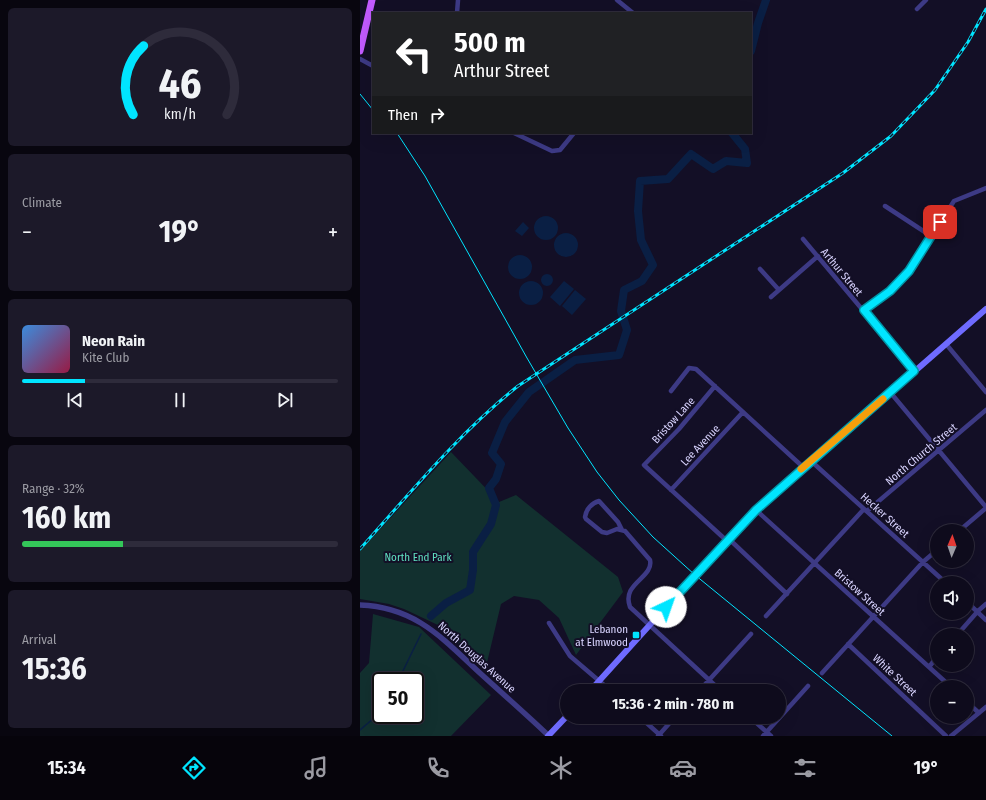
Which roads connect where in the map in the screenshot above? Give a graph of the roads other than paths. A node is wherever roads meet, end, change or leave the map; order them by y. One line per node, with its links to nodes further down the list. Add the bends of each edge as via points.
1 (372, 0): 8 (main road)
2 (458, 0): 6 (street)
3 (617, 0): 7 (street)
4 (926, 0): 5 (street)
5 (916, 9)
6 (457, 12)
7 (632, 12)
8 (360, 51)
9 (360, 59): 10 (street)
10 (372, 65)
11 (516, 134): 12 (street, via 552,151 560,150)
12 (573, 134)
13 (986, 188): 15 (street, via 954,201)
14 (885, 206): 15 (street)
15 (931, 236): 22 (street, via 909,271 890,291)
16 (803, 239): 17 (street, Arthur Street)
17 (818, 256): 19 (street); 22 (street, Arthur Street)
18 (760, 269): 19 (street)
19 (779, 290): 20 (street)
20 (771, 297)
21 (986, 309): 23 (main road)
22 (864, 310): 24 (street, Arthur Street)
23 (946, 344): 24 (main road); 28 (street)
24 (914, 371): 27 (main road)
25 (715, 386): 26 (street, via 696,369 689,368); 30 (street); 34 (street, Bristow Lane, via 644,465)
26 (671, 390)
27 (890, 392): 31 (street); 32 (main road)
28 (986, 392)
29 (986, 410): 31 (street, North Church Street)
30 (743, 412): 33 (street); 34 (street, Lee Avenue)
31 (939, 451): 35 (street); 37 (street, North Church Street)
32 (811, 461): 33 (main road); 37 (street, Hecker Street)
33 (803, 467): 36 (main road)
34 (671, 490): 40 (street)
35 (986, 508): 38 (street)
36 (756, 510): 40 (main road); 43 (street, Bristow Street)
37 (866, 510): 42 (street, Hecker Street); 43 (street, North Church Street)
38 (967, 524)
39 (622, 530): 39 (street, via 601,502 587,510 586,519 599,531 604,533); 54 (street, via 650,560 648,569 628,595 630,607)
40 (728, 540): 45 (street); 54 (main road, bridge)
41 (930, 556): 42 (street)
42 (923, 562): 44 (street, Hecker Street); 51 (street)
43 (815, 563): 45 (street, North Church Street); 51 (street, Bristow Street)
44 (938, 576)
45 (787, 594): 50 (street, North Church Street)
46 (360, 604): 76 (street, North Douglas Avenue, via 399,611 429,628)
47 (986, 604): 49 (street)
48 (974, 608): 49 (street)
49 (978, 612): 52 (street); 55 (street)
50 (766, 616)
51 (873, 616): 57 (street); 58 (street, Bristow Street)
52 (986, 620)
53 (550, 623): 60 (street, via 570,656)
54 (650, 626): 60 (main road); 61 (street)
55 (963, 628)
56 (751, 634): 61 (street)
57 (848, 644): 59 (street); 79 (street, White Street)
58 (929, 667): 62 (street, Bristow Street)
59 (822, 673)
60 (599, 680): 63 (main road); 64 (street)
61 (708, 680): 65 (street); 66 (street)
62 (943, 680)
63 (596, 684)
64 (603, 684)
65 (705, 684)
66 (712, 684)
67 (808, 686): 75 (street)
68 (986, 707): 70 (street)
69 (974, 708): 70 (street)
70 (979, 712): 80 (street)
71 (560, 724): 76 (main road)
72 (647, 724): 77 (street)
73 (669, 724): 77 (street)
74 (756, 724): 75 (street)
75 (765, 734): 78 (street)
76 (549, 736)
77 (659, 736)
78 (771, 736)
79 (946, 736)
80 (951, 736)

